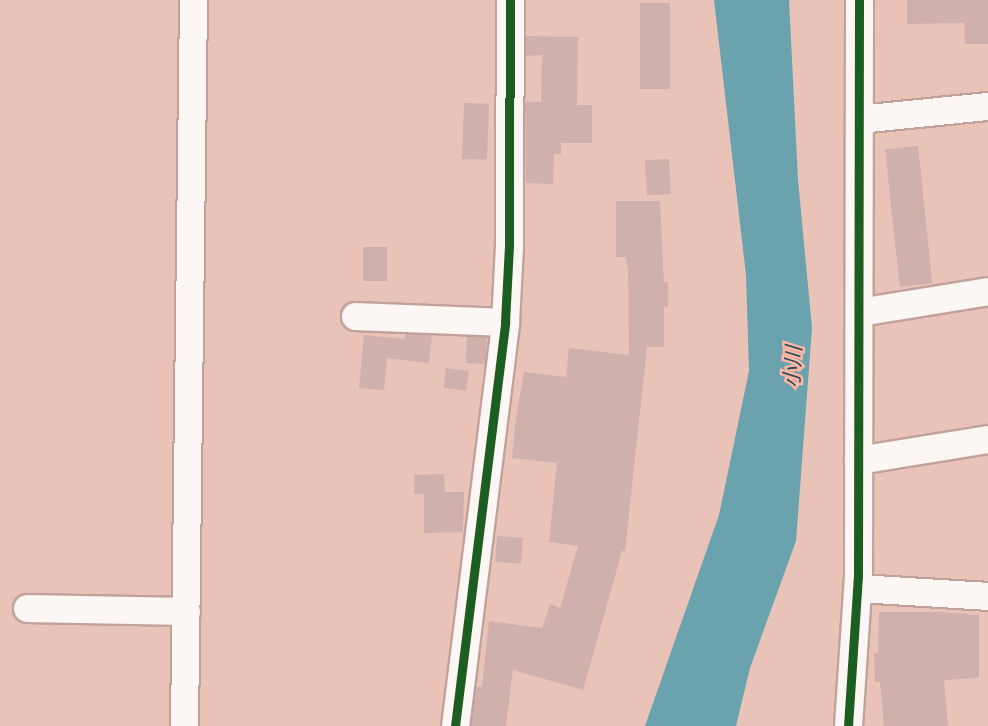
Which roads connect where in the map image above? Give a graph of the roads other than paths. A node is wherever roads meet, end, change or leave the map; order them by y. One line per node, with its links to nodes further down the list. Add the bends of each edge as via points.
1 (193, 0): 15 (street)
2 (510, 0): 9 (street)
3 (859, 0): 5 (street)
4 (988, 106): 5 (street)
5 (859, 119): 7 (street)
6 (988, 291): 7 (street)
7 (859, 312): 11 (street)
8 (355, 316): 9 (street)
9 (505, 322): 17 (street)
10 (988, 439): 11 (street)
11 (858, 460): 12 (street)
12 (858, 588): 13 (street); 18 (street)
13 (988, 596)
14 (27, 608): 15 (street)
15 (186, 611): 16 (street)
16 (184, 726)
17 (455, 726)
18 (848, 726)

